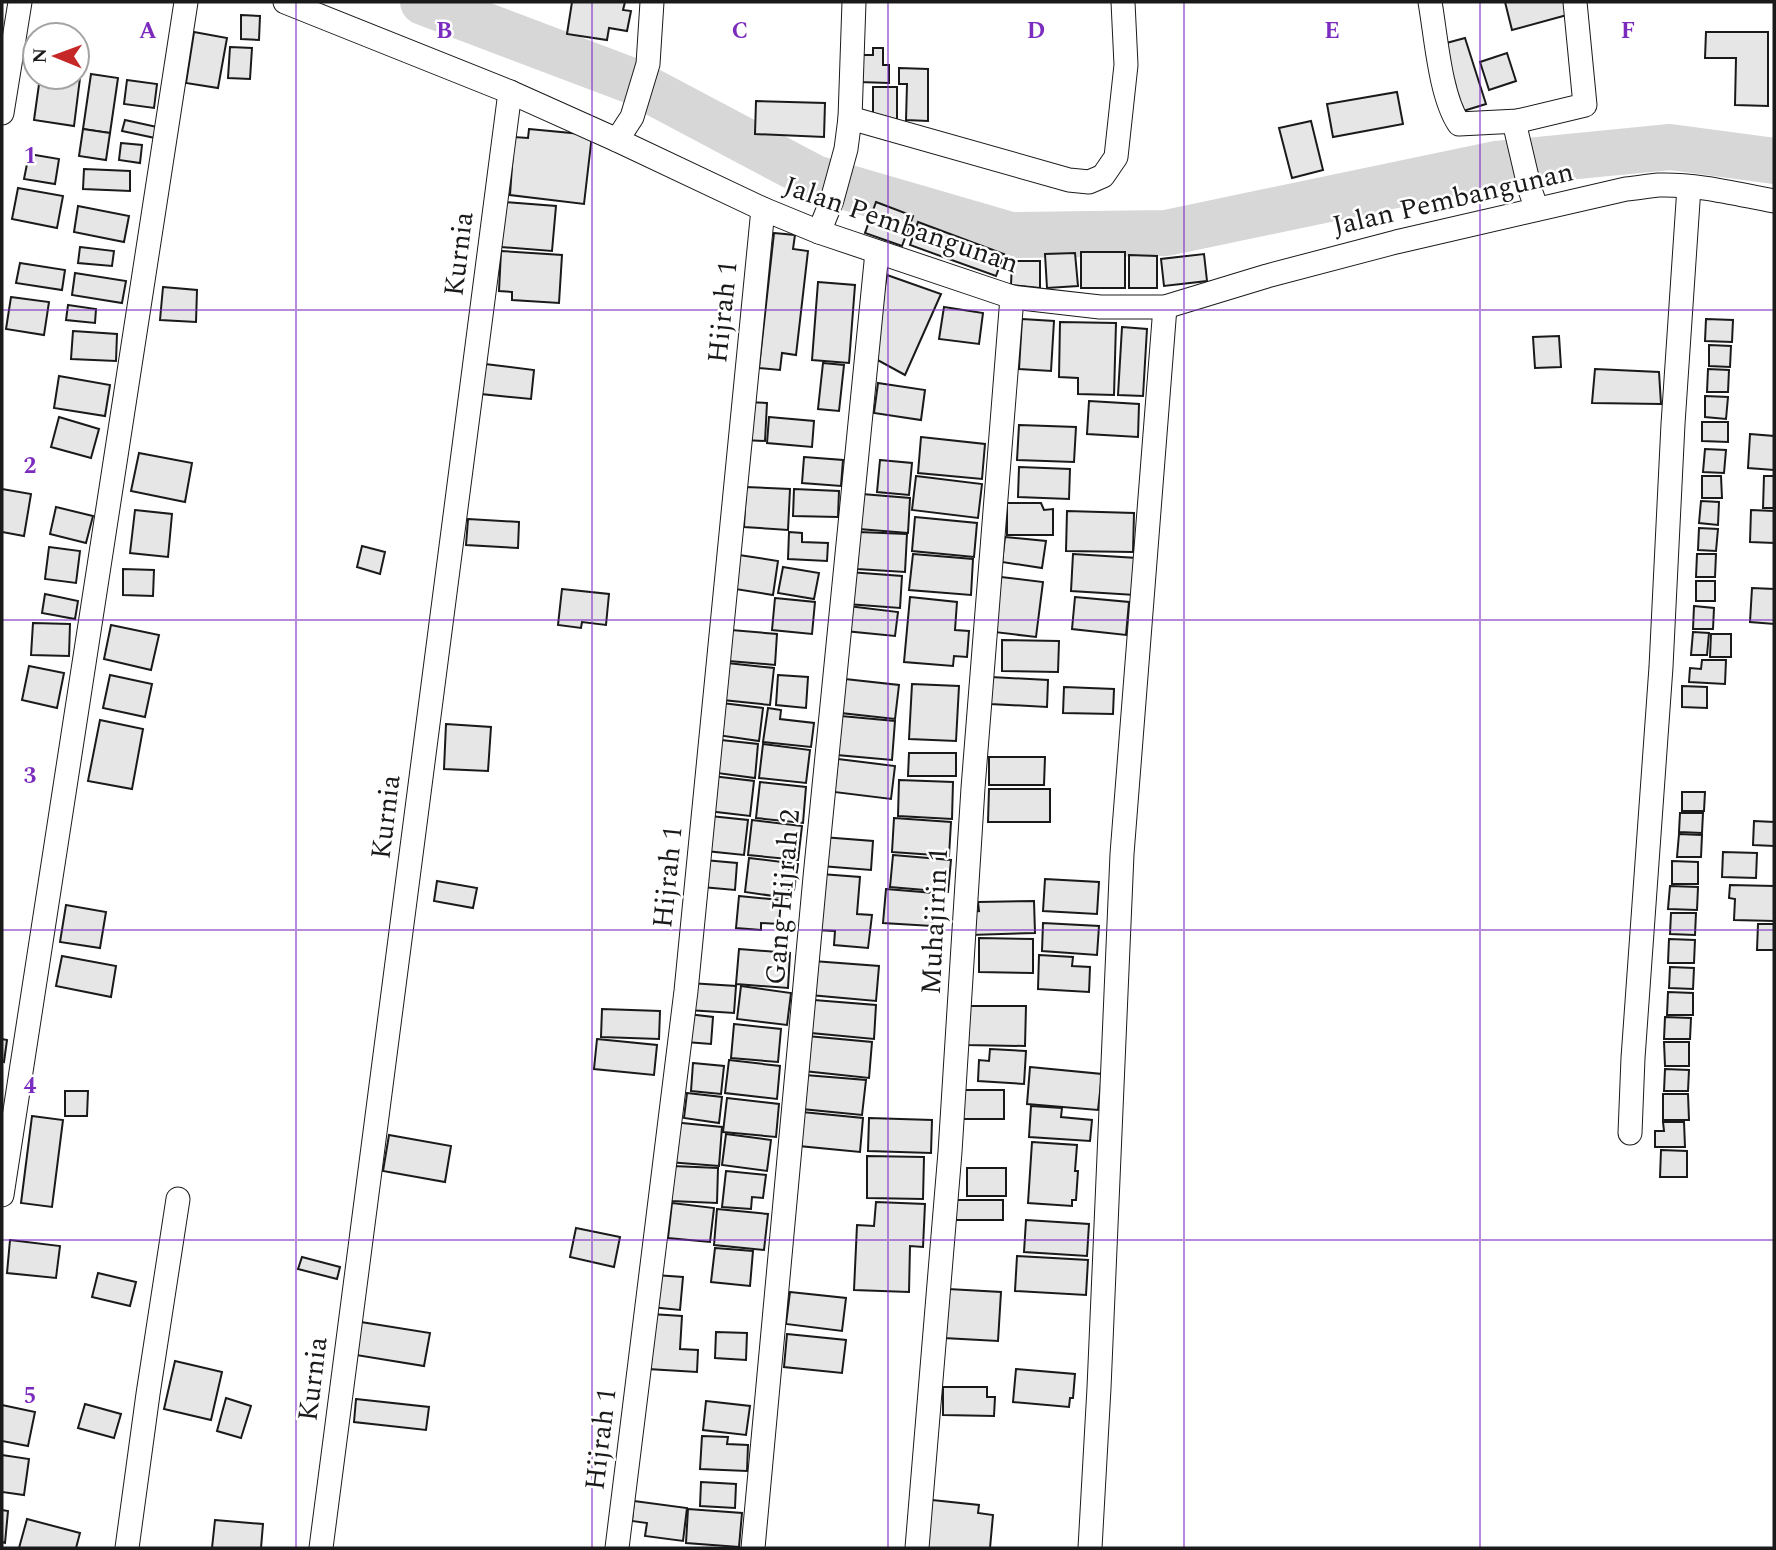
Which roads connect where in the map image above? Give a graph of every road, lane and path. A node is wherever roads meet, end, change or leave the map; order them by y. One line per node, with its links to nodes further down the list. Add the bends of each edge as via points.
1 (20, 2): 10 (street)
2 (186, 2): 23 (street)
3 (652, 2): 13 (street, via 648,64 632,117)
4 (853, 2): 11 (street)
5 (1123, 2): 11 (street, via 1126,65 1116,157 1103,176 1089,182)
6 (1430, 2): 12 (street, via 1444,86 1459,124)
7 (1575, 2): 12 (street, via 1585,104)
8 (299, 4): 9 (street, Jalan Pembangunan)
9 (510, 92): 13 (street, Jalan Pembangunan); 26 (street, Kurnia)
10 (2, 113)
11 (850, 118): 18 (street, via 846,149)
12 (1518, 131): 15 (street)
13 (617, 141): 17 (street, Jalan Pembangunan)
14 (1689, 187): 15 (street, Jalan Pembangunan, via 1659,185); 16 (street, Jalan Pembangunan); 22 (street)
15 (1533, 200): 21 (street, Jalan Pembangunan)
16 (1774, 201)
17 (763, 209): 18 (street, Jalan Pembangunan); 27 (street, Hijrah 1, via 686,991)
18 (819, 232): 19 (street, Jalan Pembangunan)
19 (877, 252): 20 (street, Jalan Pembangunan); 28 (street, Gang Hijrah 2)
20 (1012, 297): 21 (street, Jalan Pembangunan, via 1100,307); 29 (street, Muhajirin 1)
21 (1165, 307): 30 (street, via 1122,854)
22 (1630, 1133)
23 (2, 1195)
24 (178, 1199): 25 (street)
25 (127, 1548)
26 (321, 1548)
27 (617, 1548)
28 (753, 1548)
29 (917, 1548)
30 (1090, 1548)

